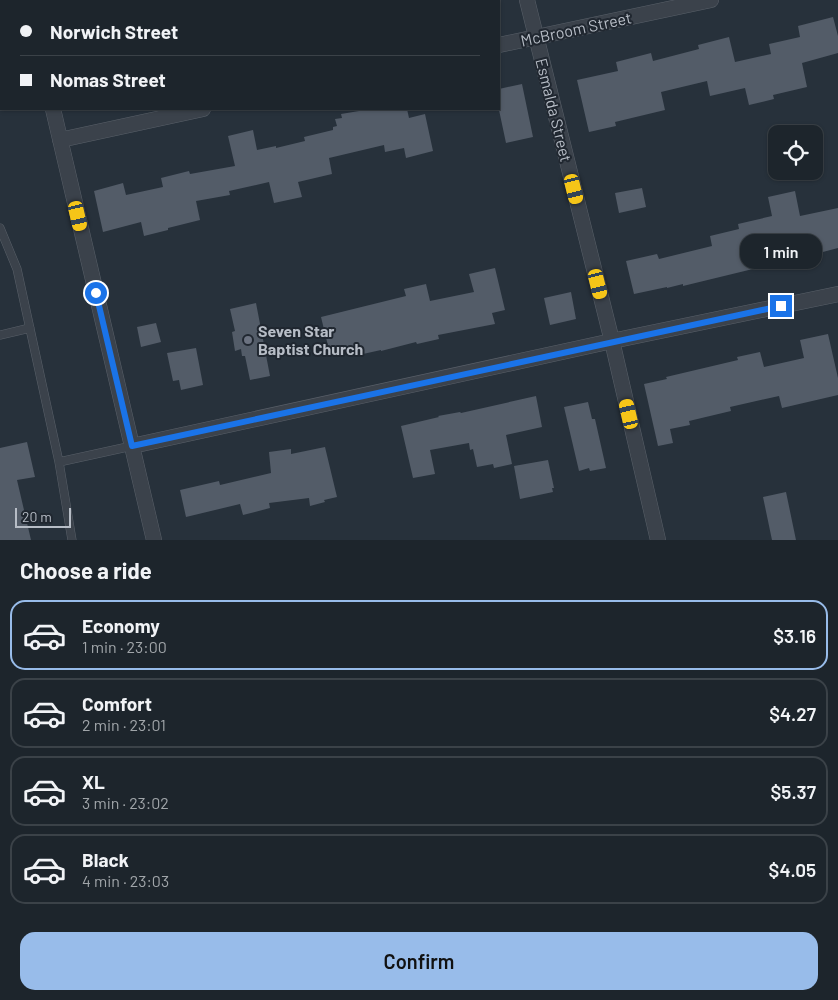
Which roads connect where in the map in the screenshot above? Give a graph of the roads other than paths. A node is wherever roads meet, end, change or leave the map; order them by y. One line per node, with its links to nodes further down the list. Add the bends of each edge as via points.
1 (527, 0): 3 (street, Esmalda Street)
2 (712, 0): 3 (street, McBroom Street)
3 (536, 37): 4 (street, McBroom Street); 12 (street, Esmalda Street)
4 (500, 45)
5 (53, 110): 7 (street)
6 (197, 110): 7 (street)
7 (60, 140): 13 (street)
8 (0, 228): 10 (lane, via 18,269)
9 (838, 294): 12 (street)
10 (30, 328): 11 (lane); 14 (lane)
11 (0, 335)
12 (612, 341): 13 (street); 17 (street, Esmalda Street)
13 (132, 446): 14 (lane); 16 (street)
14 (58, 462): 15 (lane)
15 (72, 540)
16 (154, 540)
17 (658, 540)

